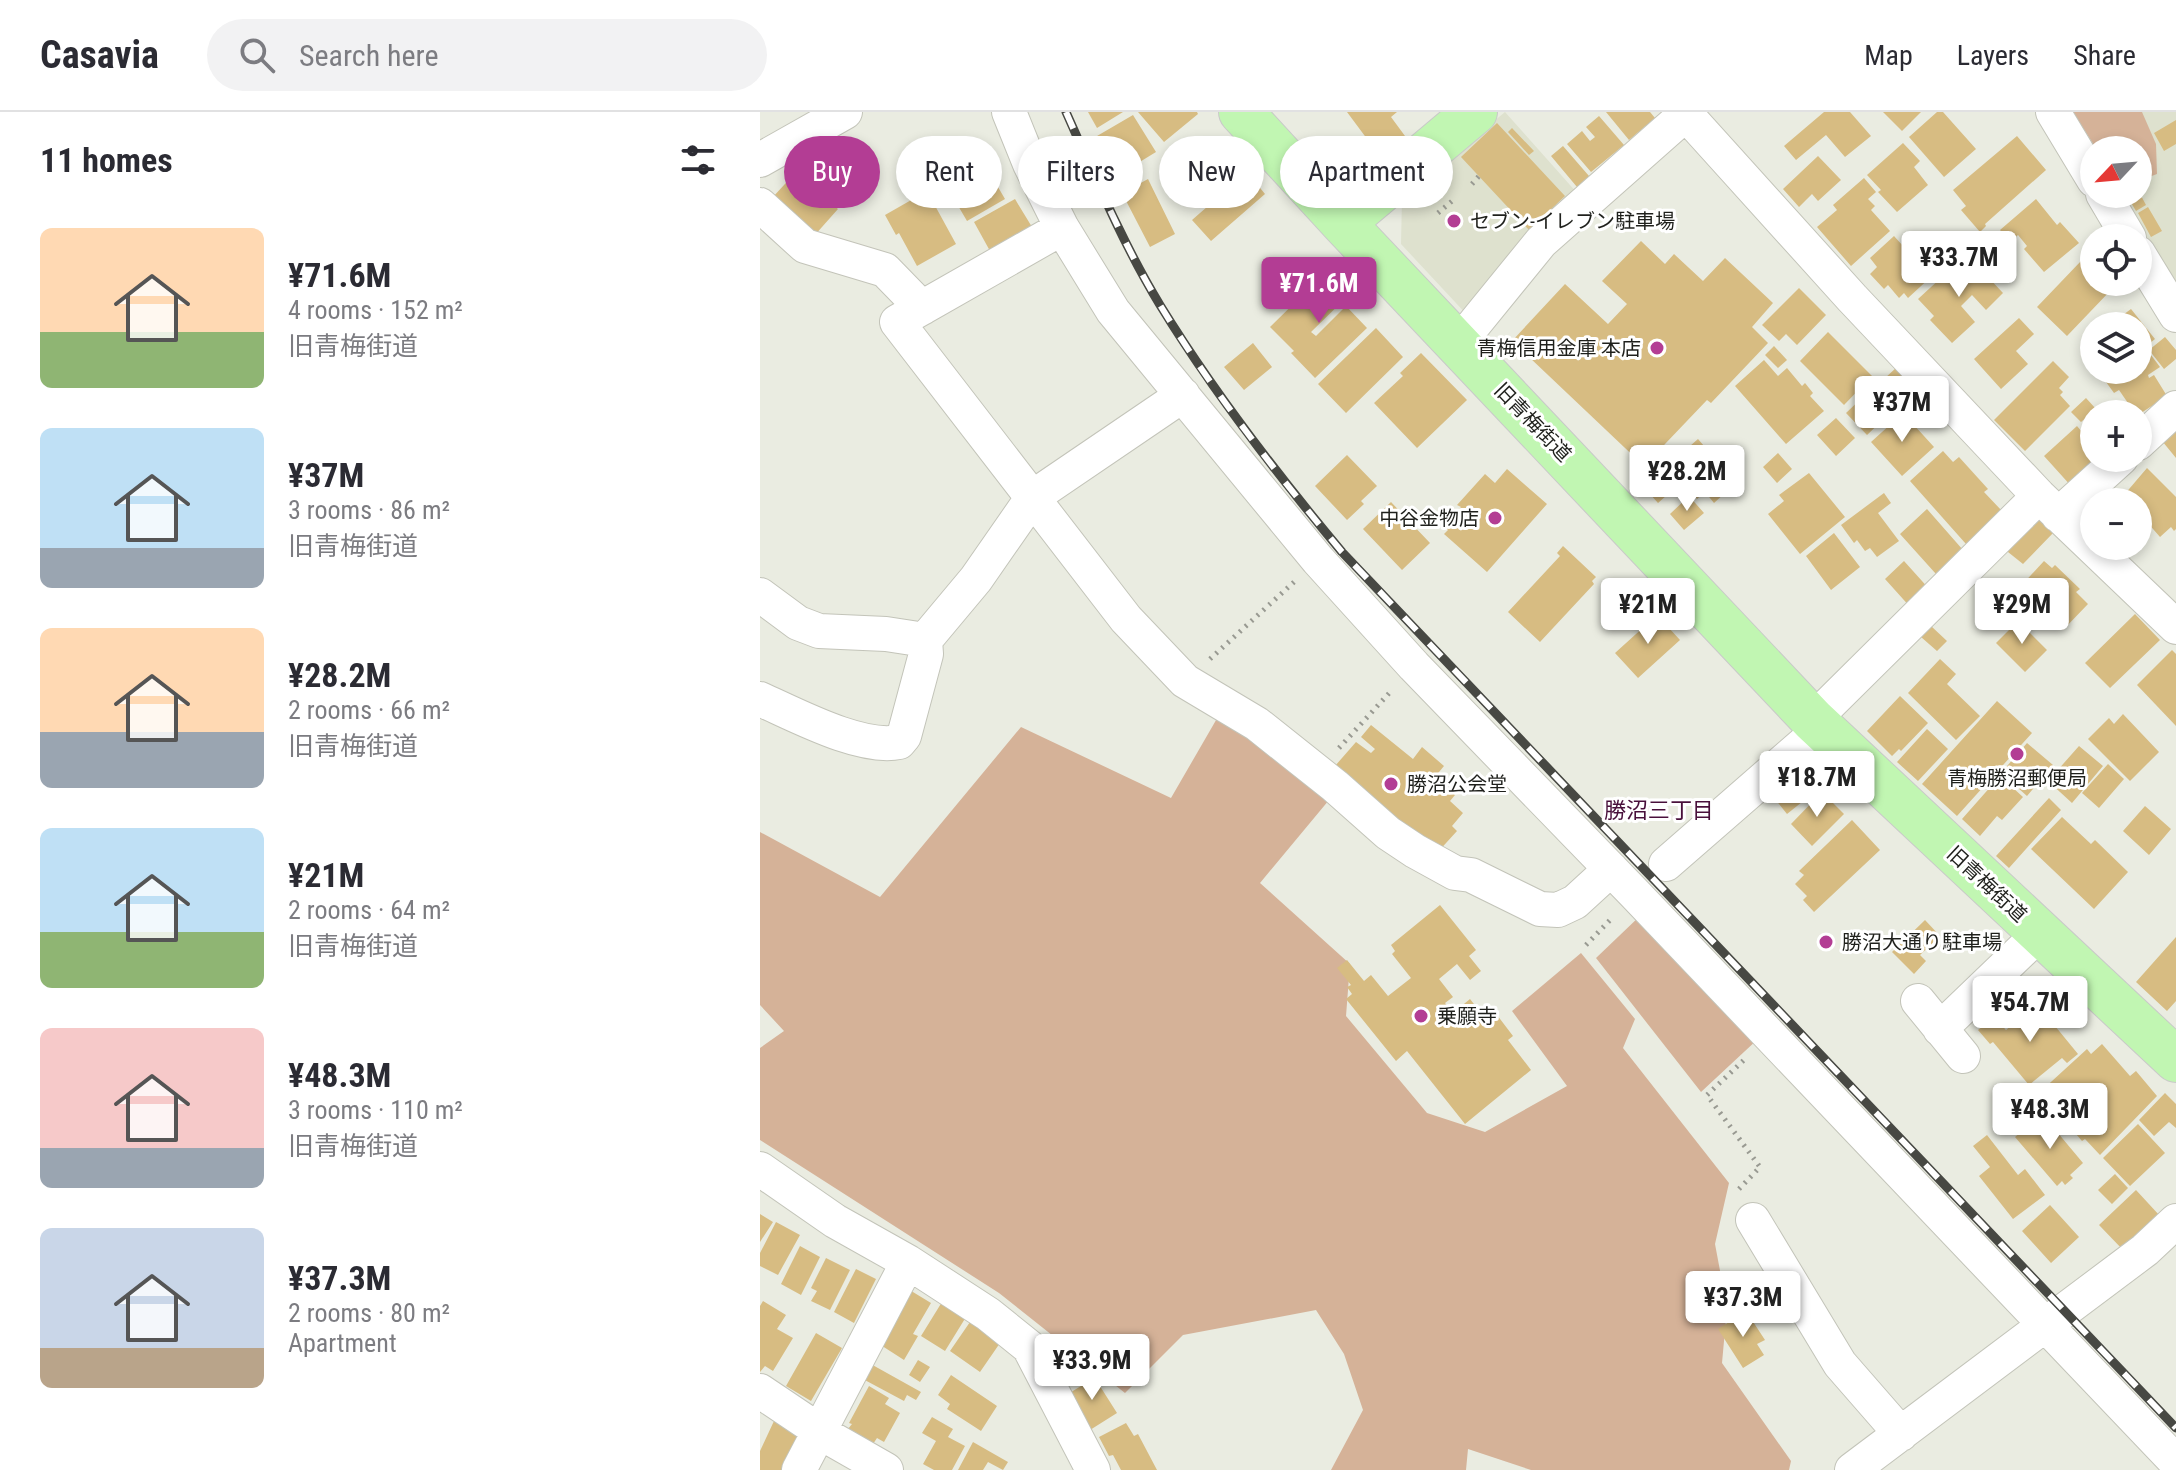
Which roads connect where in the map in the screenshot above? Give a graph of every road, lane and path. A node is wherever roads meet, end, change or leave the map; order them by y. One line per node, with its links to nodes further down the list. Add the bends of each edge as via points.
1 (845, 112): 7 (street)
2 (1009, 112): 15 (street)
3 (1241, 112): 14 (main road, 旧青梅街道)
4 (1475, 112): 14 (main road)
5 (2053, 112): 8 (street)
6 (1686, 113): 19 (street, via 1541,242); 25 (street)
7 (765, 146)
8 (2080, 157)
9 (1479, 176): 10 (path)
10 (1472, 184)
11 (760, 205): 17 (street, via 805,246 885,270)
12 (1444, 208): 13 (path)
13 (1438, 213)
14 (1343, 223): 19 (main road, 旧青梅街道)
15 (1062, 228): 17 (street); 20 (street, via 1113,311)
16 (2152, 276): 18 (street)
17 (909, 315): 24 (street)
18 (2176, 315)
19 (1458, 344): 33 (main road, 旧青梅街道)
20 (1183, 395): 24 (street); 26 (street)
21 (2176, 408): 22 (street)
22 (2152, 430)
23 (2100, 472): 25 (street)
24 (1033, 497): 29 (street); 31 (street, via 1126,619)
25 (2049, 505): 28 (street); 33 (street)
26 (1318, 560): 30 (street); 31 (path)
27 (760, 595): 29 (street, via 798,623 819,631)
28 (2176, 627)
29 (925, 640): 32 (street, via 926,654 899,742 874,743 838,732)
30 (1414, 666): 34 (path); 36 (street)
31 (1185, 681): 34 (street, via 1257,724)
32 (760, 699)
33 (1817, 724): 35 (street); 37 (main road, 旧青梅街道)
34 (1317, 772): 36 (street, via 1415,851 1540,909 1558,910 1575,902)
35 (1666, 864)
36 (1611, 869): 40 (street)
37 (2040, 933): 39 (street); 42 (main road, 旧青梅街道)
38 (1918, 1001): 39 (street)
39 (1940, 1029): 41 (street)
40 (1770, 1035): 44 (path, via 1707,1095 1760,1167 1736,1191); 47 (street)
41 (1963, 1056)
42 (2176, 1060)
43 (760, 1169): 46 (street, via 835,1221)
44 (1753, 1220): 50 (street)
45 (2176, 1221): 47 (street)
46 (908, 1262): 49 (street); 54 (street, via 1029,1347)
47 (2046, 1326): 50 (street); 51 (street)
48 (760, 1391): 49 (street)
49 (820, 1431): 52 (street); 53 (street)
50 (1895, 1451): 55 (street)
51 (2176, 1462)
52 (799, 1470)
53 (886, 1470)
54 (1093, 1470)
55 (1852, 1470)

